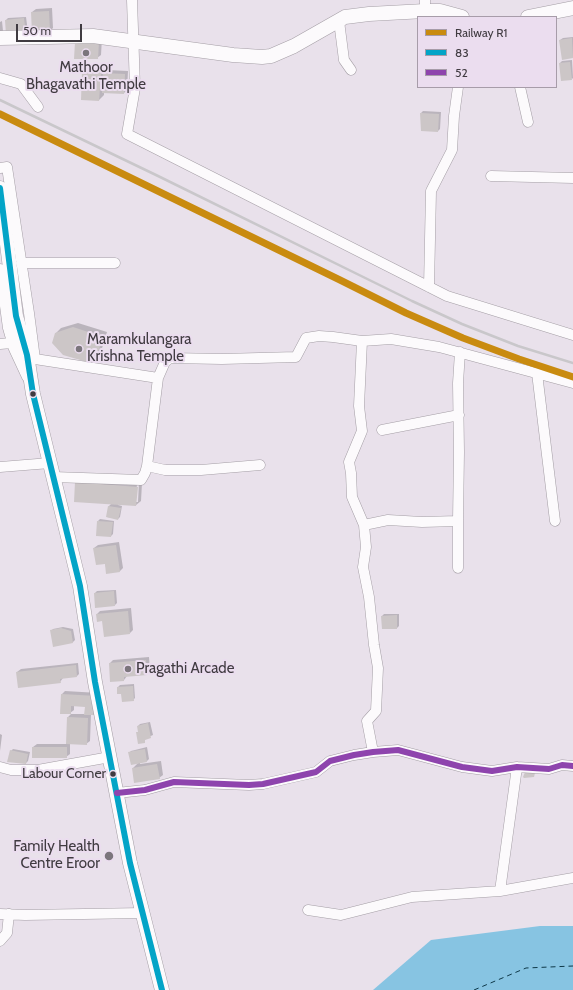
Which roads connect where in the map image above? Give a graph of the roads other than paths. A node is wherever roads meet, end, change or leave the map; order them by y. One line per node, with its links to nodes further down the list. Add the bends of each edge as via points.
1 (132, 0): 8 (street)
2 (425, 5): 4 (main road); 6 (main road, via 345,17)
3 (573, 8): 5 (main road)
4 (458, 16)
5 (533, 16)
6 (339, 21): 8 (main road, via 294,46 266,56 233,55); 9 (street, via 344,60)
7 (0, 38): 8 (main road, via 93,36)
8 (134, 42): 22 (street, via 135,88 127,134)
9 (351, 70)
10 (0, 78): 13 (street, via 21,84)
11 (458, 88): 22 (street, via 452,150 431,191)
12 (520, 88): 14 (street)
13 (38, 107)
14 (528, 122)
15 (0, 168): 19 (street, via 6,167)
16 (491, 176): 17 (street)
17 (573, 178)
18 (0, 188): 31 (main road, via 16,316 27,355)
19 (21, 262): 20 (street); 29 (street, via 35,359)
20 (115, 263)
21 (0, 269): 25 (street)
22 (429, 287): 23 (street, via 447,296)
23 (573, 335)
24 (362, 341): 27 (street, via 392,339); 29 (street, via 333,336 306,338 296,357 170,358 165,362); 41 (street, via 359,406 362,431 349,462 352,473 352,497)
25 (12, 343): 26 (street); 31 (street)
26 (0, 344)
27 (460, 352): 28 (street); 32 (street)
28 (537, 374): 30 (street); 40 (street)
29 (158, 378): 36 (street)
30 (573, 383)
31 (31, 387): 34 (main road)
32 (459, 415): 33 (street); 39 (street)
33 (382, 430)
34 (50, 463): 37 (street); 38 (main road)
35 (260, 465): 36 (street, via 201,470 165,470)
36 (146, 466): 38 (street, via 142,480)
37 (0, 467)
38 (53, 477): 44 (main road, via 80,586)
39 (458, 521): 41 (street, via 388,520); 42 (street)
40 (555, 521)
41 (364, 525): 43 (street, via 366,546 363,566 378,668 376,711 366,721)
42 (458, 568)
43 (373, 752): 47 (street, via 398,750 462,767 492,771); 48 (street, via 330,761 316,772 263,784 174,782 145,790)
44 (110, 757): 46 (street, via 38,770 11,770); 48 (main road)
45 (573, 766): 47 (street, via 562,765 549,769)
46 (0, 767)
47 (517, 767): 50 (street)
48 (117, 793): 52 (main road, via 130,863)
49 (573, 878): 50 (street)
50 (500, 891): 51 (street, via 412,897 341,915)
51 (308, 910)
52 (143, 913): 53 (street); 55 (main road)
53 (4, 914): 54 (street, via 7,933)
54 (0, 941)
55 (162, 990)

